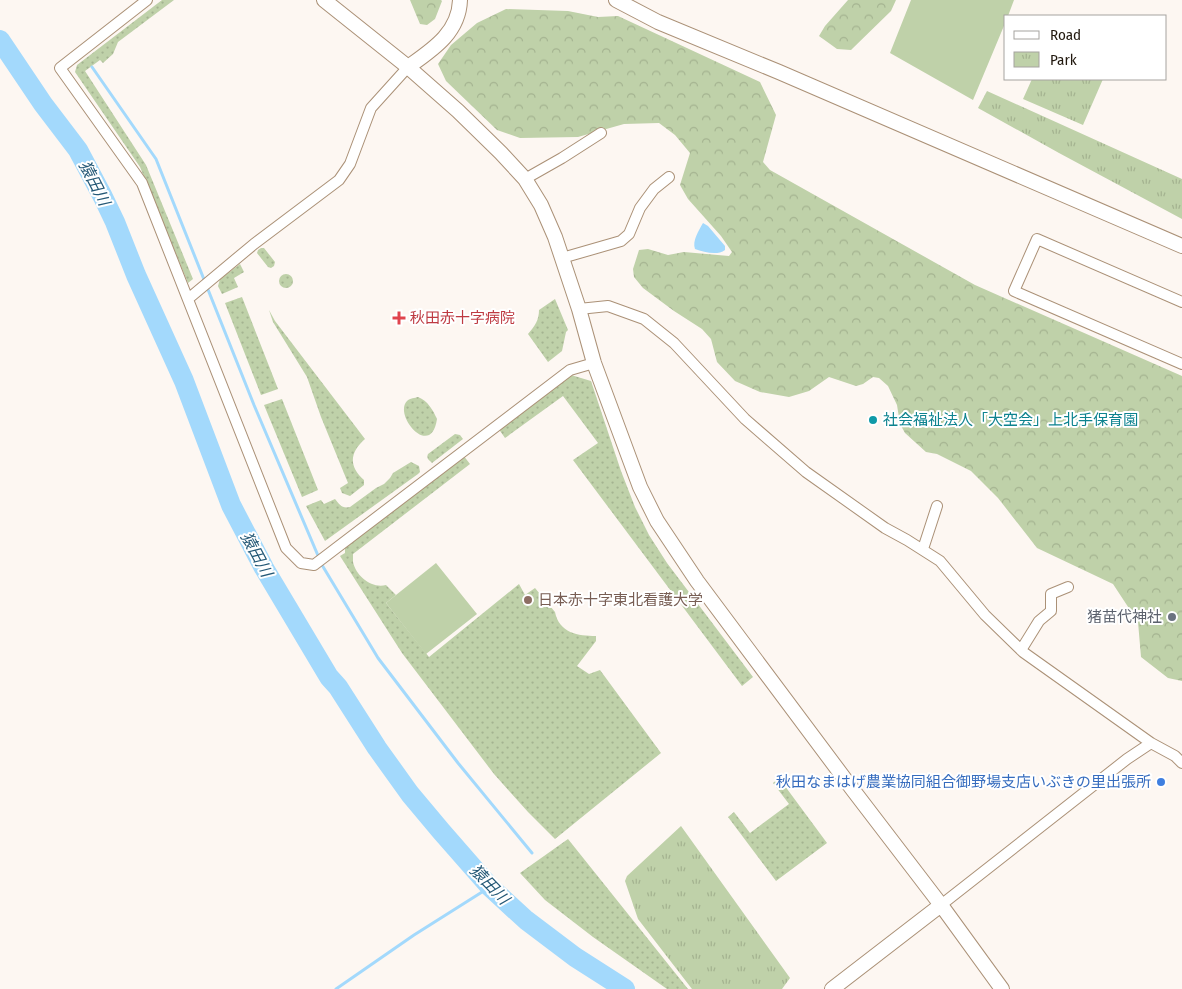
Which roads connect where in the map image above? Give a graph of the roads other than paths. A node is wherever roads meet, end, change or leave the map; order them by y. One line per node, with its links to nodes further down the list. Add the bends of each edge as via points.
1 (148, 0): 11 (street, via 60,68 142,183)
2 (324, 0): 5 (street)
3 (460, 0): 5 (street, via 458,14 449,32 437,46)
4 (616, 0): 9 (street, via 658,22)
5 (408, 67): 8 (street, via 458,111); 11 (street, via 370,108 350,164 339,180)
6 (601, 133): 8 (street)
7 (668, 177): 10 (street, via 640,208 629,234 621,240)
8 (526, 179): 10 (street, via 541,205)
9 (1182, 246)
10 (562, 258): 13 (street)
11 (188, 299): 14 (street, via 286,548 301,563 314,564 320,560 570,370)
12 (1182, 302): 15 (street, via 1037,239 1014,291)
13 (580, 309): 14 (street); 17 (street, via 608,306 644,319 674,343 745,419 806,472 885,528)
14 (594, 363): 22 (street, via 640,487 657,521 697,581)
15 (1182, 364)
16 (937, 506): 17 (street)
17 (923, 549): 19 (street, via 940,561 985,615)
18 (1068, 587): 19 (street, via 1052,594 1052,611 1039,621)
19 (1021, 650): 20 (street)
20 (1151, 743): 21 (street); 22 (street)
21 (1182, 763)
22 (941, 905): 23 (street); 24 (street)
23 (832, 989)
24 (1002, 989)

